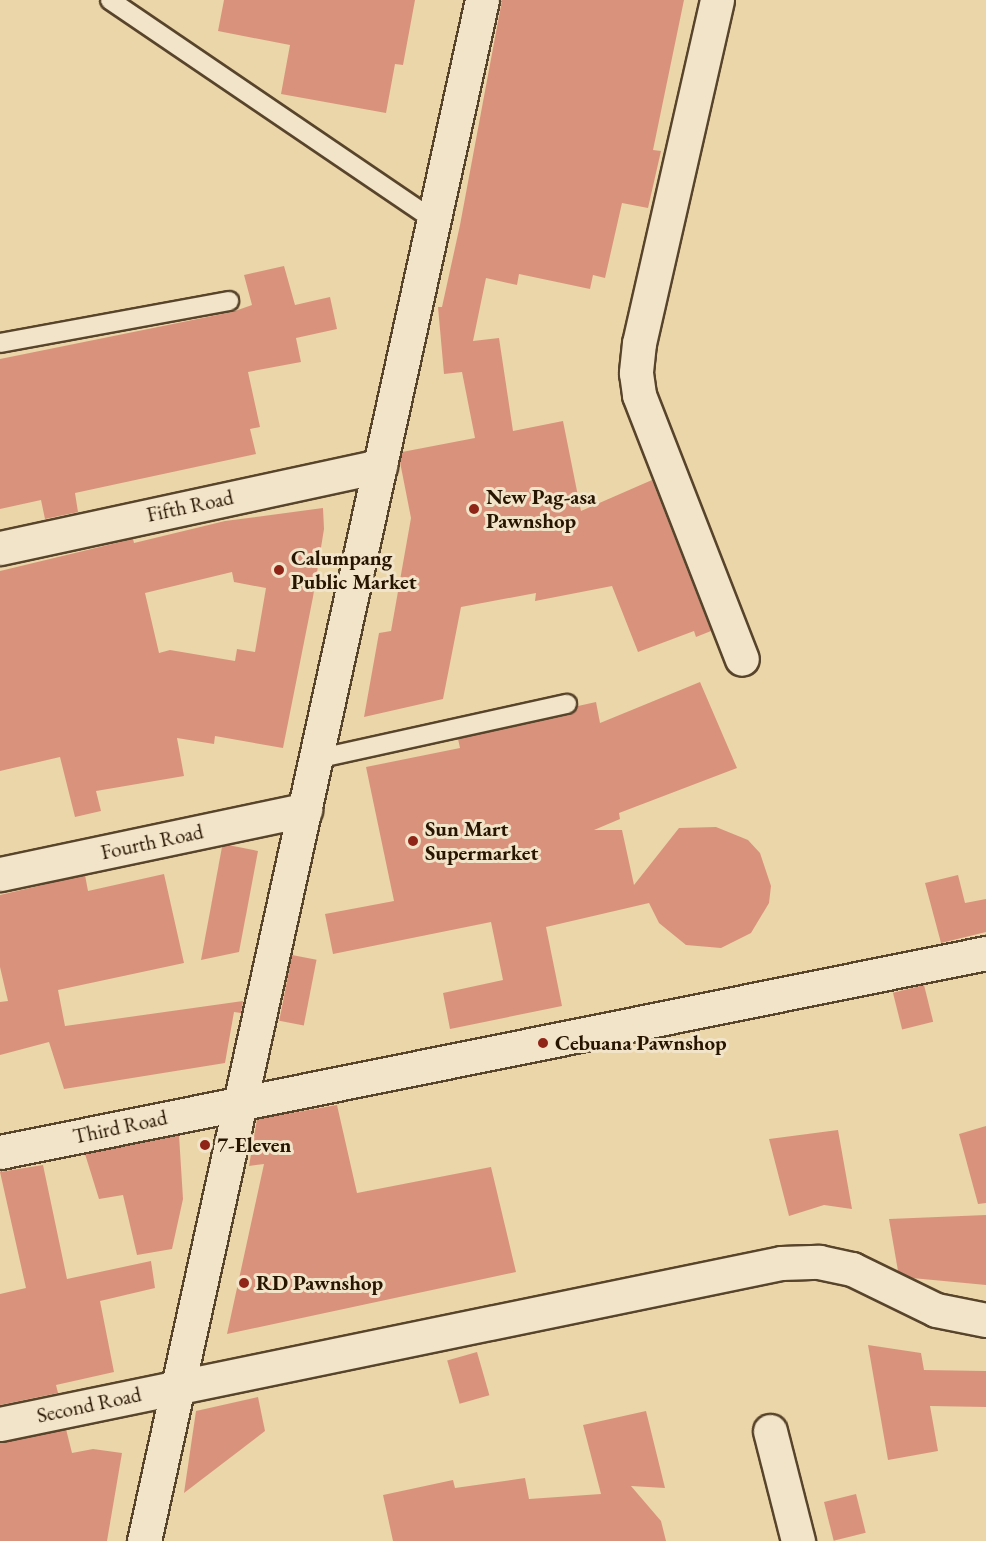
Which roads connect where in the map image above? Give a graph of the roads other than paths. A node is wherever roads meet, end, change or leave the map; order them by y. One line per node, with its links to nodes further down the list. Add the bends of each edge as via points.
1 (110, 0): 4 (lane)
2 (482, 0): 4 (street)
3 (717, 0): 9 (street, via 639,343 636,373 639,395)
4 (434, 220): 7 (street)
5 (229, 301): 6 (lane)
6 (0, 343)
7 (380, 466): 8 (street, Fifth Road); 11 (street)
8 (0, 548)
9 (742, 659)
10 (567, 704): 11 (lane)
11 (316, 759): 12 (street)
12 (305, 810): 13 (street, Fourth Road); 15 (street)
13 (0, 874)
14 (986, 953): 15 (street, Third Road)
15 (240, 1102): 16 (street, Third Road); 18 (street)
16 (0, 1152)
17 (986, 1320): 18 (street, Second Road, via 936,1310 852,1269 819,1262 781,1263)
18 (179, 1386): 19 (street, Second Road); 21 (street)
19 (0, 1424)
20 (770, 1431): 22 (street)
21 (144, 1541)
22 (798, 1541)

